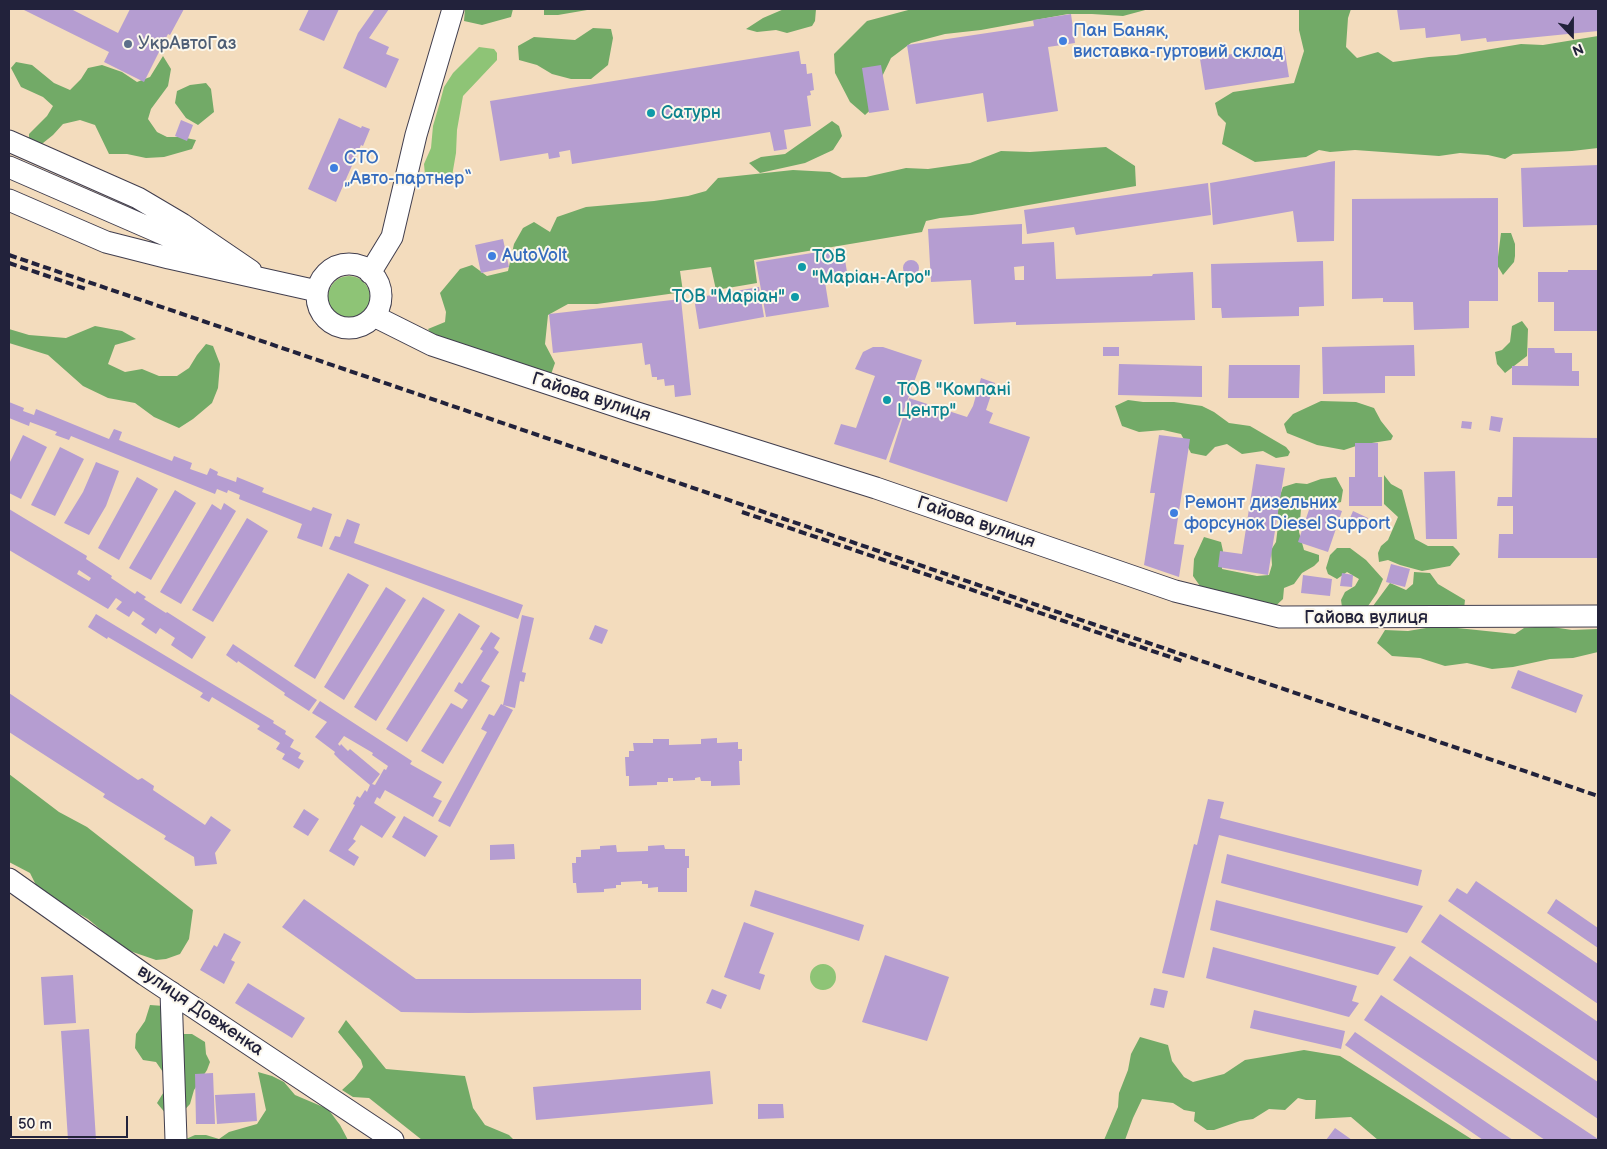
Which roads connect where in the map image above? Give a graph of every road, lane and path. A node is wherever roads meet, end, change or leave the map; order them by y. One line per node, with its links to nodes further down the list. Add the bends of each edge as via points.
1 (453, 9): 5 (street, via 416,135 392,237)
2 (9, 141): 6 (street, via 138,198)
3 (9, 167): 6 (street)
4 (9, 200): 6 (street, via 106,242)
5 (370, 273): 7 (street, via 353,265 334,268 320,282); 8 (street, via 380,289 379,308)
6 (260, 277): 7 (street)
7 (317, 291): 8 (street, via 320,311 336,326 356,327)
8 (374, 316): 9 (street, Гайова вулиця, via 432,345 876,488 1168,589 1280,617)
9 (1598, 616)
10 (9, 880): 11 (street, вулиця Довженка)
11 (171, 992): 12 (street); 13 (street, вулиця Довженка)
12 (176, 1140)
13 (393, 1140)

